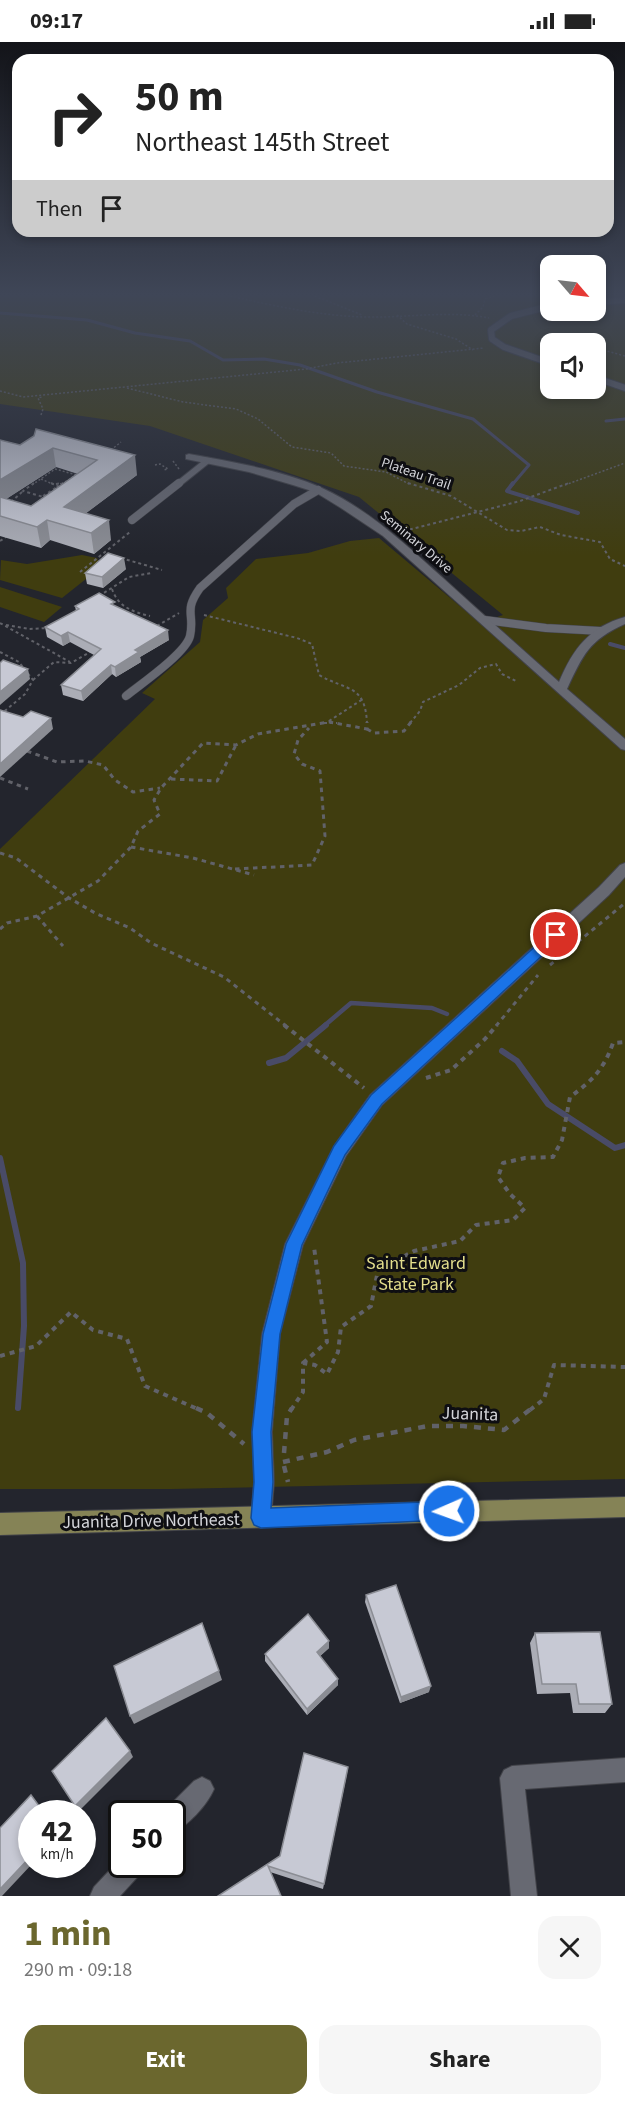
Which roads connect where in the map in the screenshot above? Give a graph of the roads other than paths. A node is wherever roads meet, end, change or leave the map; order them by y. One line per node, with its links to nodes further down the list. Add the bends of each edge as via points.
1 (609, 383): 2 (lane)
2 (625, 388)
3 (189, 457): 4 (street, Seminary Drive)
4 (207, 461): 5 (street, Seminary Drive, via 251,469); 6 (lane)
5 (318, 490): 7 (street, Seminary Drive, via 387,534); 11 (lane, via 294,504 200,588 190,602 190,637 181,650)
6 (132, 520)
7 (485, 620): 9 (lane); 10 (street, Seminary Drive)
8 (625, 620): 9 (street)
9 (601, 630): 10 (street, via 574,657)
10 (561, 690): 12 (street, Seminary Drive)
11 (126, 696)
12 (625, 746)
13 (625, 868): 15 (street, via 376,1100 340,1151 294,1244 271,1334 262,1432)
14 (625, 1507): 15 (main road, Juanita Drive Northeast)
15 (261, 1518): 16 (main road, Juanita Drive Northeast)
16 (0, 1524)
17 (625, 1770): 22 (street, via 512,1778)
18 (202, 1789): 19 (street)
19 (186, 1806)
20 (119, 1878): 21 (street)
21 (103, 1896)
22 (524, 1896)

